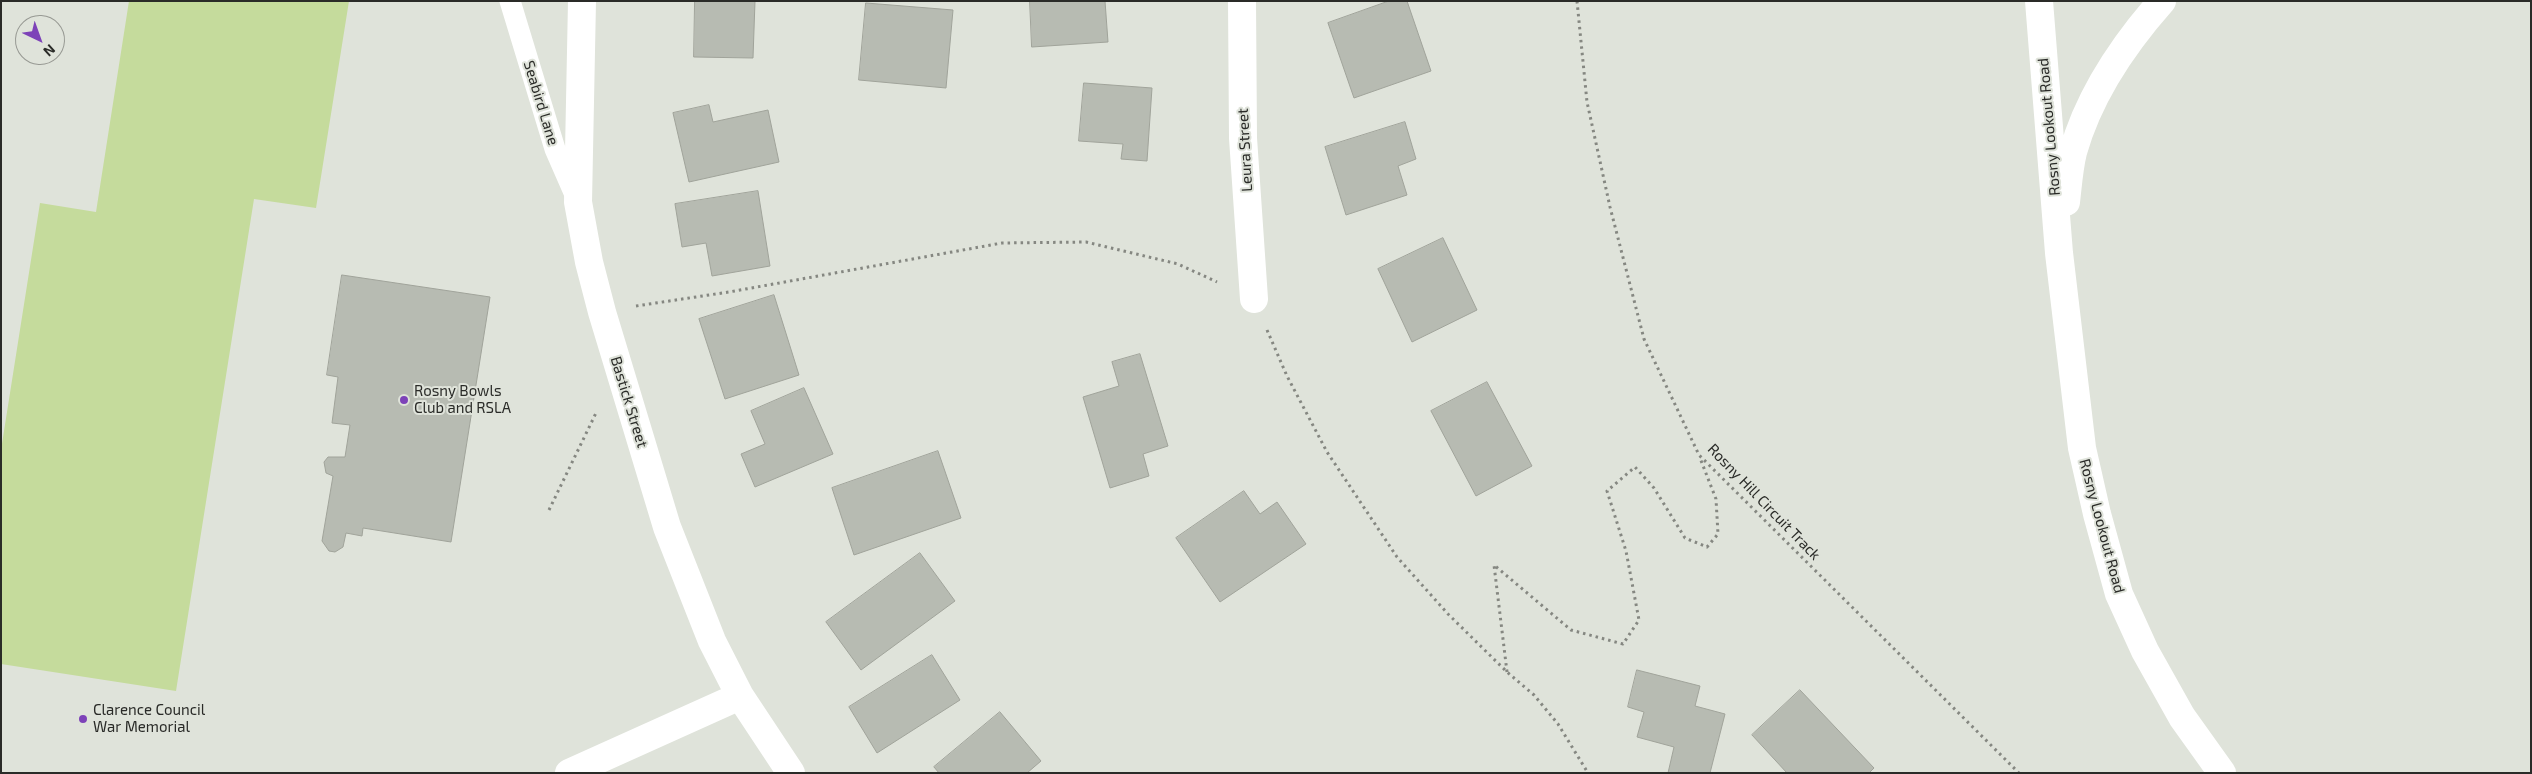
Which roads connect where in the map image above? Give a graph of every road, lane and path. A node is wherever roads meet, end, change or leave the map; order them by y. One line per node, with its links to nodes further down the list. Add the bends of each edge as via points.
1 (510, 1): 7 (lane, Seabird Lane, via 555,149)
2 (582, 1): 7 (street, Bastick Street)
3 (1242, 1): 9 (street, Leura Street, via 1242,138)
4 (1577, 1): 12 (path, Rosny Hill Circuit Track, via 1587,102 1644,339)
5 (2038, 1): 8 (street, Rosny Lookout Road)
6 (2162, 1): 8 (street, Rosny Lookout Road, via 2138,28 2092,99 2072,153)
7 (578, 202): 10 (street, Bastick Street, via 588,262)
8 (2059, 253): 20 (street, Rosny Lookout Road, via 2082,448 2119,594 2182,717)
9 (1254, 299): 10 (path, via 1178,264 1086,242 1002,243); 14 (path, via 1287,376 1328,452 1397,557 1448,614)
10 (602, 312): 11 (street, Bastick Street)
11 (624, 386): 13 (path, via 602,400); 15 (street, Bastick Street, via 667,527 712,641)
12 (1699, 455): 14 (path, via 1716,499 1718,534 1707,547 1685,538 1654,488 1635,467 1607,491 1626,551 1639,620 1623,644 1570,630 1494,565); 19 (path, Rosny Hill Circuit Track)
13 (549, 510)
14 (1507, 672): 18 (path, via 1534,695 1558,724)
15 (740, 696): 16 (street); 17 (street, Bastick Street)
16 (569, 773)
17 (791, 773)
18 (1588, 773)
19 (2019, 773)
20 (2222, 773)

